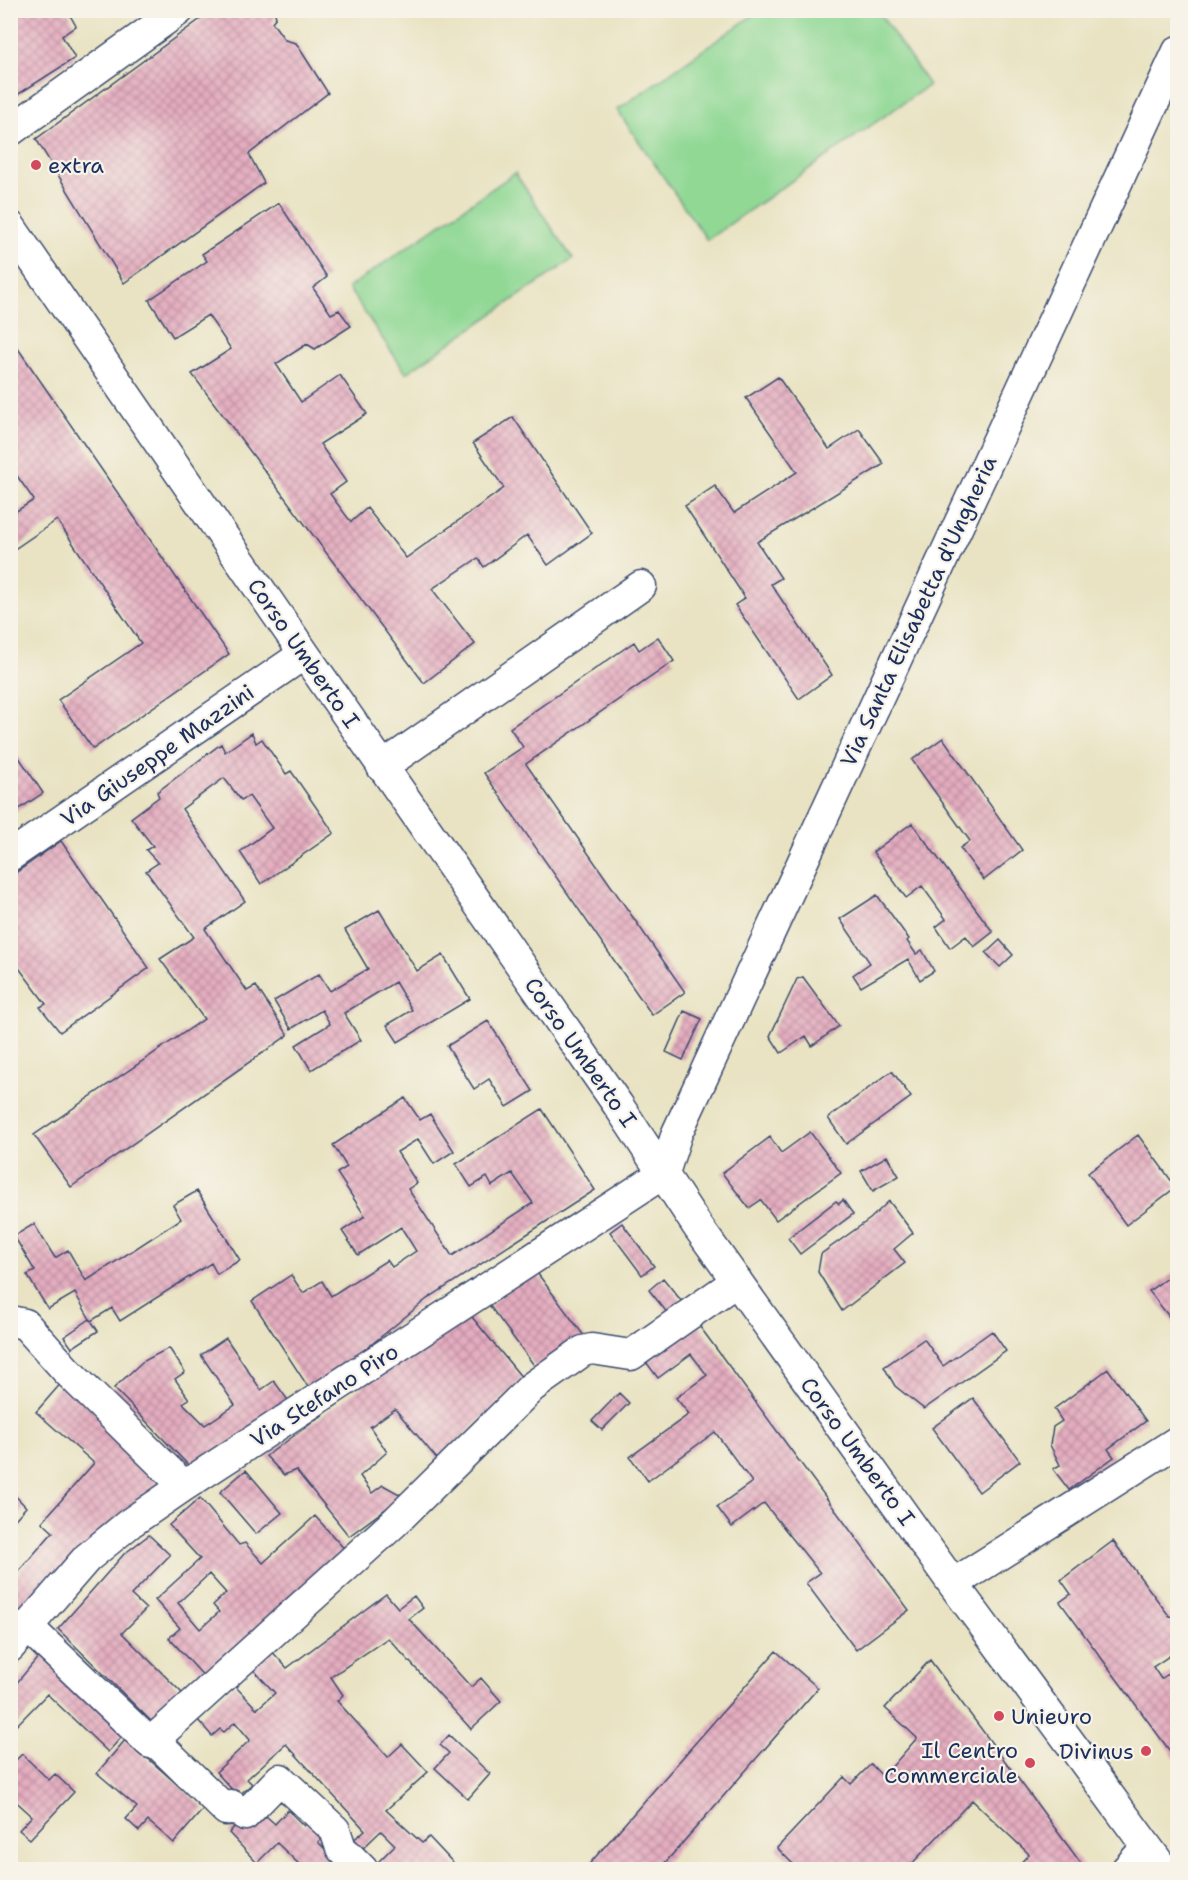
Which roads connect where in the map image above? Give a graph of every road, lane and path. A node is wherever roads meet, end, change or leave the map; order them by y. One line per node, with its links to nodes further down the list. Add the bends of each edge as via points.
1 (179, 10): 3 (street)
2 (1178, 51): 9 (street, Via Santa Elisabetta d'Ungheria, via 677,1133)
3 (10, 131)
4 (10, 226): 6 (street, Corso Umberto I)
5 (641, 586): 7 (street)
6 (304, 654): 7 (street, Corso Umberto I); 8 (street, Via Giuseppe Mazzini)
7 (382, 767): 9 (street, Corso Umberto I)
8 (10, 856)
9 (663, 1173): 10 (street, Corso Umberto I); 13 (street, Via Stefano Piro)
10 (737, 1281): 14 (street, Corso Umberto I); 16 (street, via 631,1355 583,1351 532,1387 394,1523)
11 (10, 1321): 13 (street, via 25,1324)
12 (1178, 1441): 14 (street)
13 (184, 1486): 15 (street, Via Stefano Piro, via 87,1558)
14 (953, 1584): 17 (street, Corso Umberto I)
15 (19, 1637): 16 (street, via 150,1743)
16 (153, 1739): 18 (street, via 226,1810 231,1805 245,1815 280,1779 335,1830 341,1848)
17 (1155, 1858): 19 (street)
18 (363, 1869)
19 (1126, 1869)

